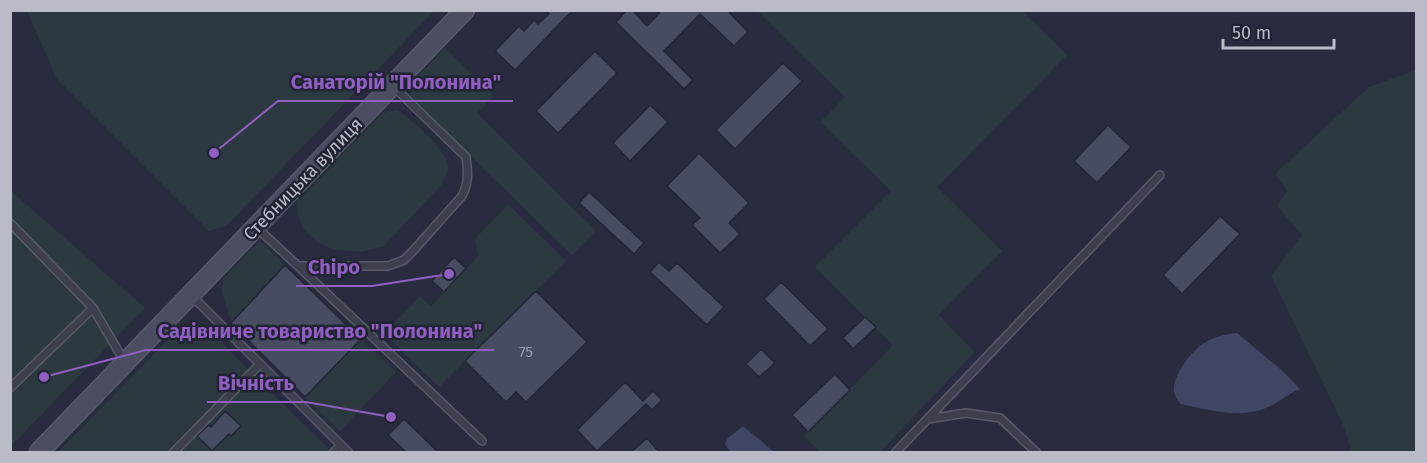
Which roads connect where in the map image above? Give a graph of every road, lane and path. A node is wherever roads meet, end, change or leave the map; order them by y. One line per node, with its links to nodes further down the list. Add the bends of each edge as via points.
1 (465, 10): 2 (street, Стебницька вулиця)
2 (393, 86): 5 (street, Стебницька вулиця); 6 (lane, via 466,158 468,179 462,196 412,252 396,264)
3 (1160, 175): 12 (lane)
4 (10, 223): 8 (lane)
5 (256, 227): 6 (lane); 7 (street, Стебницька вулиця)
6 (298, 266): 13 (lane)
7 (191, 295): 9 (street, Стебницька вулиця); 10 (lane)
8 (93, 308): 9 (lane); 11 (lane)
9 (126, 364): 15 (street, Стебницька вулиця)
10 (258, 366): 14 (lane); 16 (lane)
11 (11, 386)
12 (928, 419): 18 (lane); 19 (lane, via 966,413 1000,418)
13 (482, 441)
14 (337, 449): 17 (lane)
15 (39, 453)
16 (174, 453)
17 (348, 453)
18 (896, 453)
19 (1036, 453)

